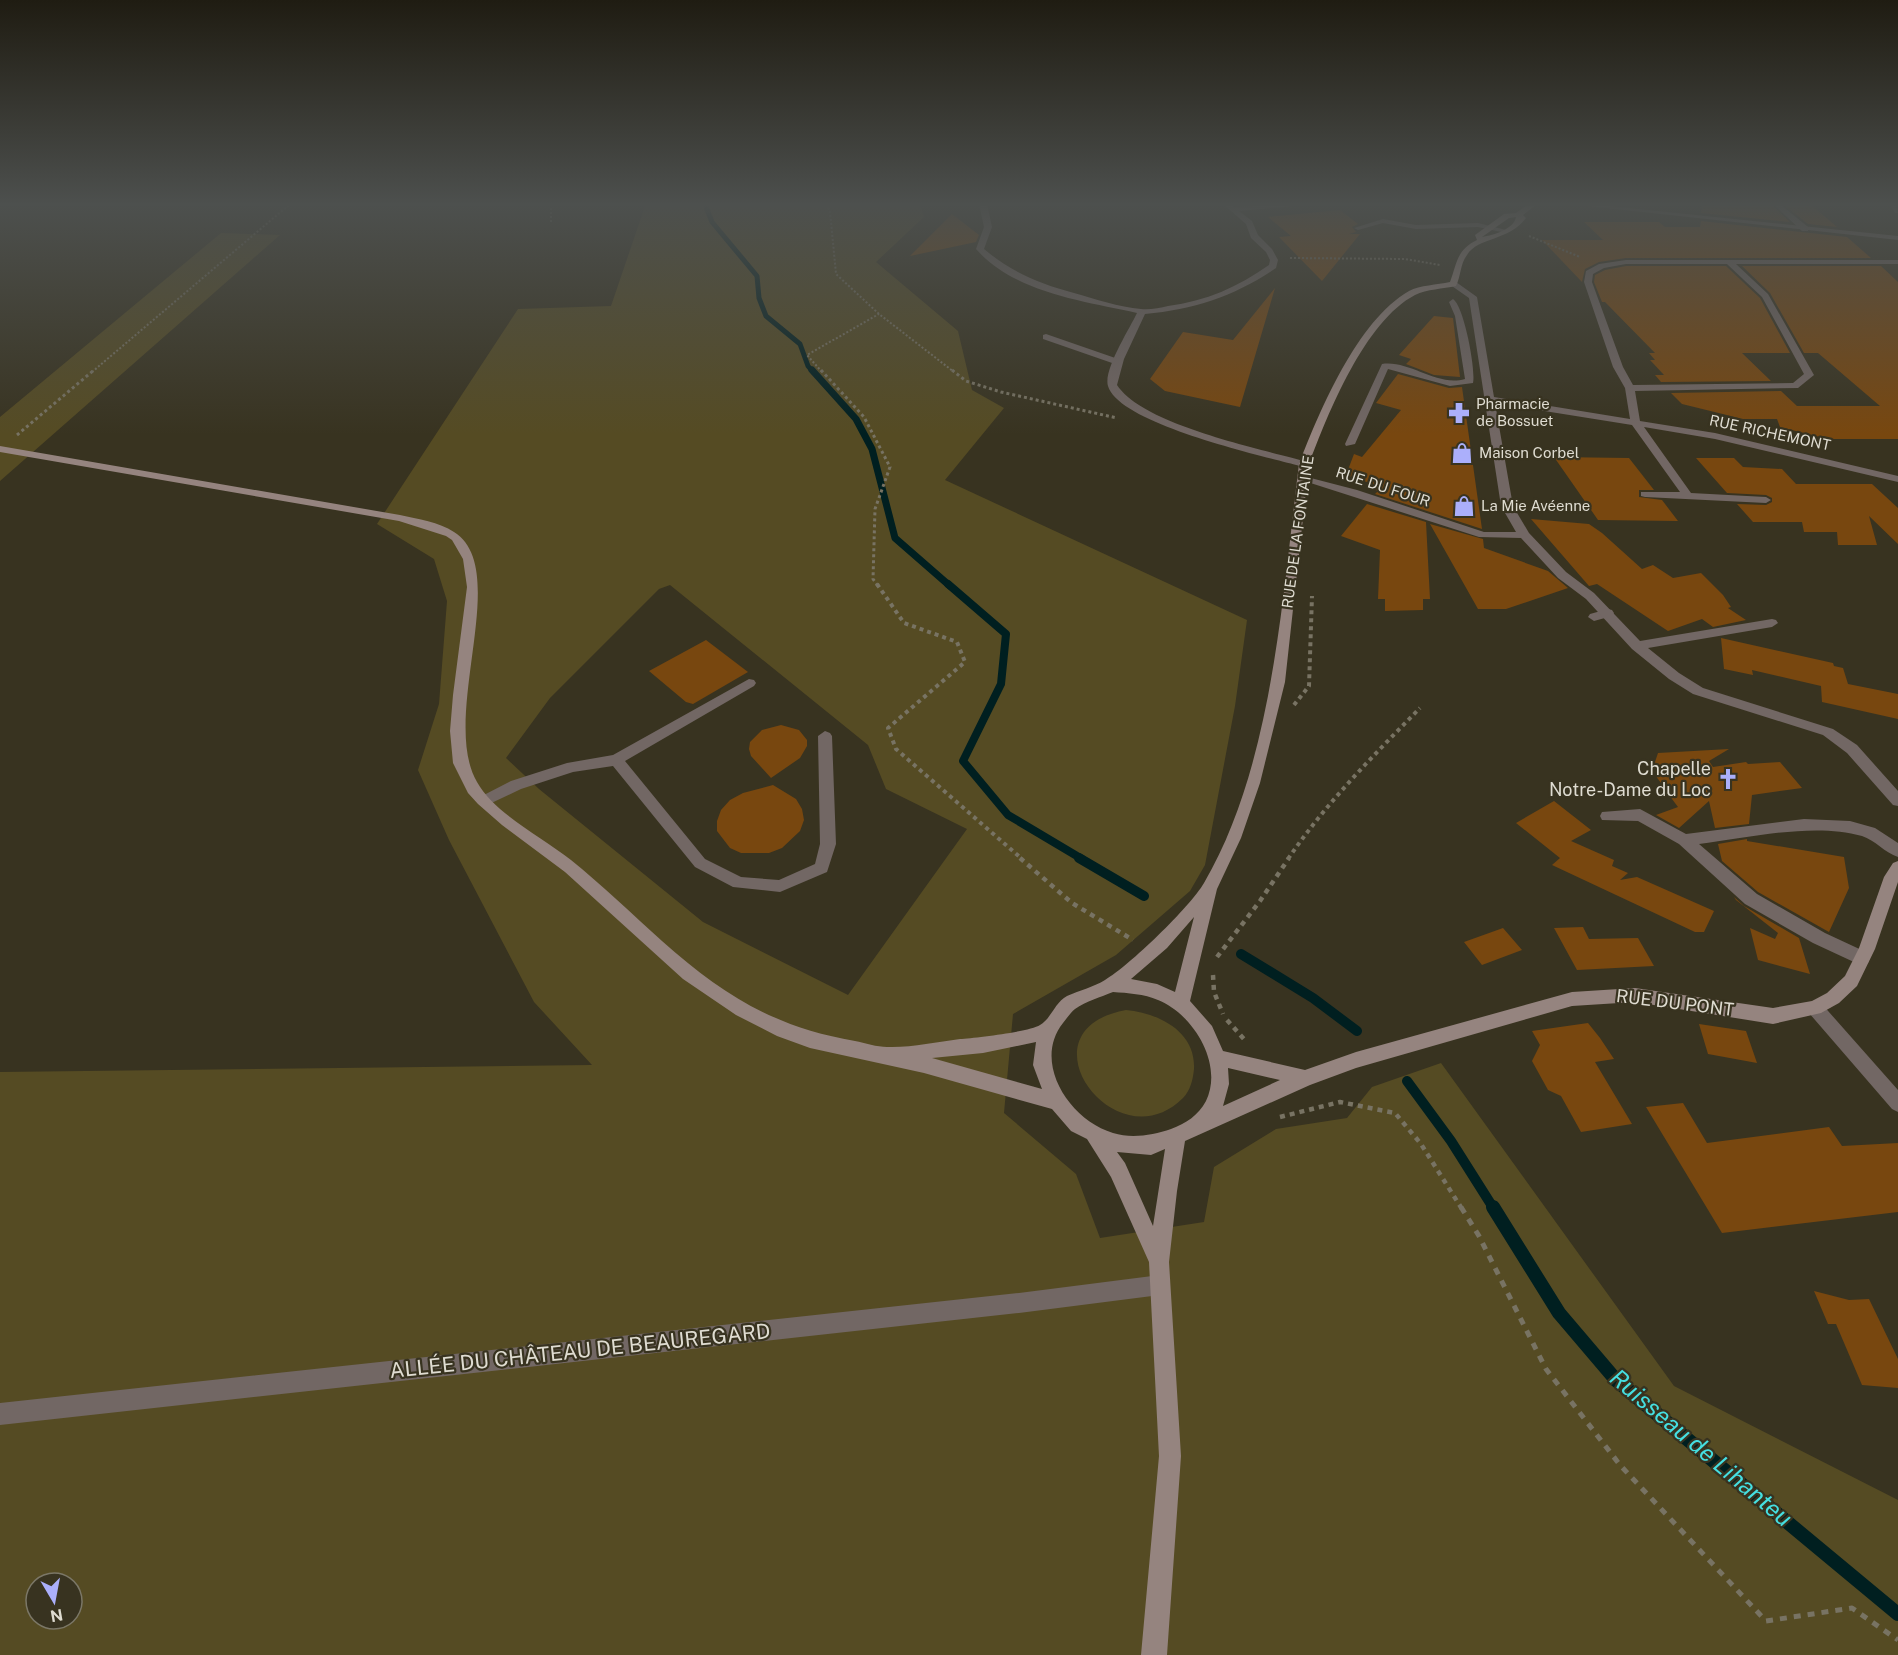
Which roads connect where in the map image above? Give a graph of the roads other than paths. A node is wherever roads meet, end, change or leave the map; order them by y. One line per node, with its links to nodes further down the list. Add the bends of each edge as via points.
1 (1030, 281): 10 (street)
2 (1252, 281): 10 (street, via 1215,300 1188,308)
3 (1455, 281): 6 (main road)
4 (1587, 281): 13 (street, via 1618,368)
5 (1749, 281): 13 (street, via 1765,296 1809,375 1796,386)
6 (1453, 284): 7 (main road, RUE DE LA FONTAINE); 9 (street, via 1473,297)
7 (1437, 288): 9 (street); 18 (main road, RUE DE LA FONTAINE, via 1414,292 1394,306 1358,348)
8 (1454, 302): 16 (street, via 1470,381 1443,382 1385,366)
9 (1475, 304): 14 (street)
10 (1142, 312): 12 (street)
11 (1046, 337): 12 (street)
12 (1118, 362): 18 (street, via 1112,384 1115,394 1147,416)
13 (1630, 388): 15 (street)
14 (1490, 399): 15 (street, RUE RICHEMONT); 24 (street, via 1506,506)
15 (1635, 422): 20 (street, RUE RICHEMONT, via 1715,436); 22 (street)
16 (1350, 444)
17 (4, 445): 32 (main road, via 400,518 431,526 456,539 470,560 473,586 457,714 459,765)
18 (1304, 464): 19 (main road, RUE DE LA FONTAINE)
19 (1303, 479): 24 (street, RUE DU FOUR, via 1483,535); 38 (main road, RUE DE LA FONTAINE, via 1278,682 1253,783)
20 (1898, 479)
21 (1645, 494): 22 (street)
22 (1687, 495): 23 (street)
23 (1766, 500)
24 (1524, 535): 25 (street)
25 (1608, 613): 26 (street); 28 (street)
26 (1594, 617)
27 (1772, 623): 28 (street)
28 (1638, 646): 33 (street, via 1698,691 1828,732 1852,749)
29 (749, 682): 31 (street)
30 (825, 736): 31 (street, via 828,844 822,868 780,886 739,883 700,863)
31 (616, 760): 32 (street, via 572,767 516,784)
32 (485, 801): 44 (main road, via 569,867 721,998 770,1025 820,1044)
33 (1898, 801)
34 (1606, 816): 35 (street, via 1640,815)
35 (1684, 840): 36 (street, via 1830,825 1870,832); 39 (street, via 1751,899)
36 (1898, 851)
37 (1898, 867): 39 (main road, RUE DU PONT)
38 (1209, 890): 40 (main road, RUE DE LA FONTAINE, via 1159,944); 41 (main road, RUE DE LA FONTAINE)
39 (1862, 958): 42 (main road, RUE DU PONT, via 1851,981)
40 (1112, 985): 41 (main road, via 1136,986); 43 (main road, via 1071,999)
41 (1181, 1004): 45 (main road, via 1204,1028)
42 (1815, 1008): 46 (main road, RUE DU PONT, via 1773,1016 1635,995 1572,999); 48 (street)
43 (1046, 1032): 44 (main road, via 982,1046); 47 (main road, via 1041,1054 1044,1078)
44 (881, 1055): 47 (main road)
45 (1218, 1058): 46 (main road, RUE DU PONT); 49 (main road, via 1220,1083 1213,1106)
46 (1305, 1078): 49 (main road, RUE DU PONT)
47 (1054, 1101): 50 (main road, via 1072,1121)
48 (1898, 1103)
49 (1198, 1126): 51 (main road)
50 (1095, 1136): 51 (main road, via 1122,1145 1150,1146); 52 (main road, via 1118,1170)
51 (1176, 1140): 52 (main road)
52 (1159, 1262): 53 (main road)
53 (1160, 1285): 54 (street, ALLÉE DU CHÂTEAU DE BEAUREGARD); 55 (main road, via 1170,1456)
54 (0, 1414)
55 (1154, 1655)

